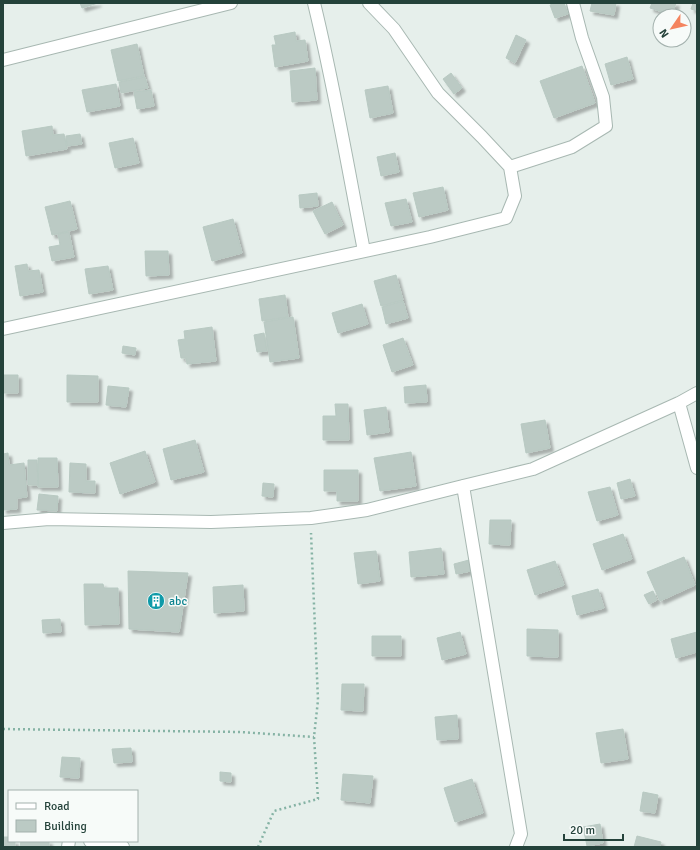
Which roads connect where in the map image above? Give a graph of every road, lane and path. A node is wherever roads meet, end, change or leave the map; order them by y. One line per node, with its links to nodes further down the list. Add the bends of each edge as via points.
1 (231, 3): 5 (street)
2 (314, 3): 7 (street)
3 (369, 3): 6 (street, via 394,29 438,94)
4 (573, 3): 6 (street, via 582,38 603,97 606,126 572,147)
5 (3, 60)
6 (510, 167): 7 (street, via 515,196 506,218)
7 (364, 251): 8 (street)
8 (3, 329)
9 (697, 393): 10 (street)
10 (679, 403): 11 (street); 12 (street, via 534,469)
11 (697, 468)
12 (463, 486): 13 (street, via 367,510); 20 (street, via 521,834)
13 (311, 518): 14 (street, via 211,522 49,519); 16 (path, via 318,700)
14 (3, 523)
15 (3, 729): 16 (path, via 240,732)
16 (314, 737): 19 (path, via 318,799 274,811)
17 (96, 842): 18 (street)
18 (123, 847)
19 (258, 847)
20 (516, 847)

